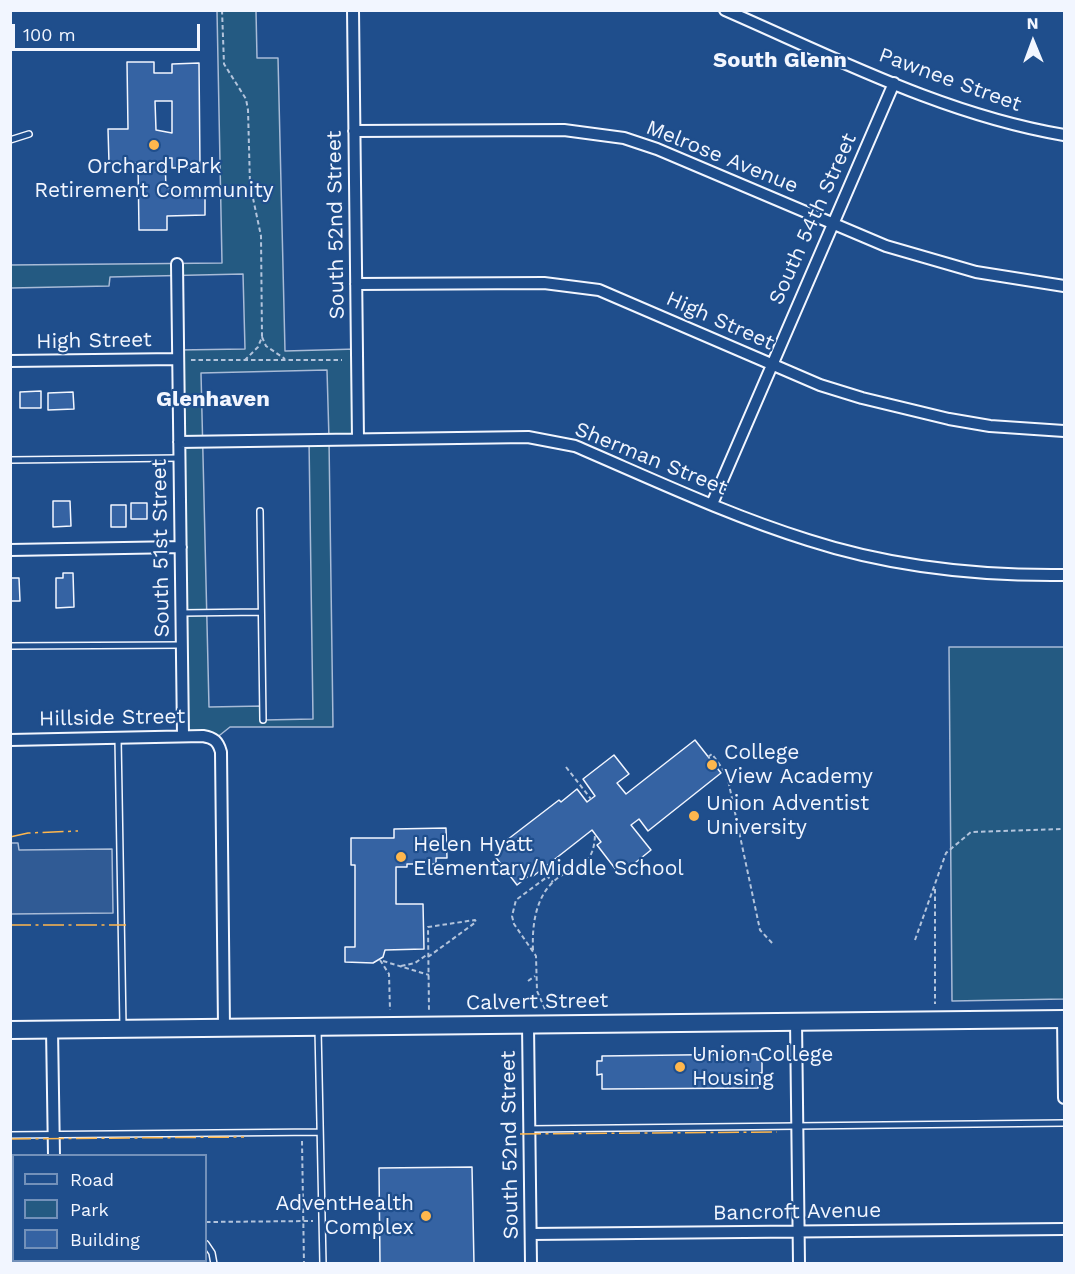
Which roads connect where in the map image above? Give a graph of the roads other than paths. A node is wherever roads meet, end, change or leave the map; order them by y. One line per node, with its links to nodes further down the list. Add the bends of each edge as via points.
1 (353, 10): 4 (street, South 52nd Street)
2 (731, 12): 3 (street, Pawnee Street)
3 (894, 83): 6 (street, Pawnee Street, via 988,118); 8 (street, South 54th Street)
4 (354, 131): 8 (street, Melrose Avenue, via 564,130 624,138 657,148); 10 (street, South 52nd Street)
5 (29, 134): 7 (lane)
6 (1065, 135)
7 (10, 140)
8 (833, 224): 11 (street, Melrose Avenue, via 938,262); 14 (street, South 54th Street)
9 (177, 264): 12 (street, South 51st Street)
10 (356, 284): 14 (street, High Street, via 574,285 620,298); 16 (street, South 52nd Street)
11 (1065, 286)
12 (178, 359): 13 (street, High Street); 17 (street, South 51st Street)
13 (10, 361)
14 (771, 364): 15 (street, High Street, via 820,385 906,411 990,426); 20 (street, South 54th Street)
15 (1065, 431)
16 (358, 439): 17 (street, Sherman Street); 20 (street, Sherman Street, via 551,440 575,446)
17 (179, 442): 18 (street, South 51st Street)
18 (180, 458): 19 (lane); 22 (street, South 51st Street)
19 (10, 459)
20 (712, 504): 24 (street, Sherman Street, via 809,541 901,563 999,574)
21 (260, 511): 25 (lane)
22 (181, 547): 23 (street); 26 (street, South 51st Street)
23 (10, 550)
24 (1065, 575)
25 (261, 612): 26 (lane); 29 (lane)
26 (182, 613): 27 (street, South 51st Street)
27 (182, 645): 28 (lane); 30 (street, South 51st Street)
28 (10, 646)
29 (263, 720)
30 (183, 736): 31 (street, Hillside Street); 36 (street, Hillside Street, via 215,739 221,752)
31 (118, 738): 32 (street, Hillside Street); 39 (lane)
32 (10, 740)
33 (1064, 1019): 34 (street, Calvert Street); 41 (street)
34 (796, 1021): 35 (street, Calvert Street); 43 (street)
35 (528, 1025): 37 (street, Calvert Street); 44 (street, South 52nd Street)
36 (224, 1027): 37 (street, Calvert Street); 39 (street, Calvert Street)
37 (318, 1027): 45 (lane)
38 (52, 1029): 39 (street, Calvert Street); 40 (street, Calvert Street); 47 (street)
39 (123, 1029)
40 (10, 1030)
41 (1065, 1098)
42 (1065, 1123): 43 (lane)
43 (797, 1126): 44 (lane); 50 (street)
44 (529, 1129): 51 (street, South 52nd Street)
45 (320, 1132): 47 (lane); 54 (lane)
46 (10, 1135): 47 (lane)
47 (53, 1135): 48 (street)
48 (54, 1154)
49 (1065, 1229): 50 (street, Bancroft Avenue)
50 (798, 1232): 51 (street, Bancroft Avenue); 56 (street)
51 (531, 1234): 55 (street, South 52nd Street)
52 (207, 1246): 53 (lane)
53 (214, 1263)
54 (322, 1263)
55 (531, 1263)
56 (799, 1263)

